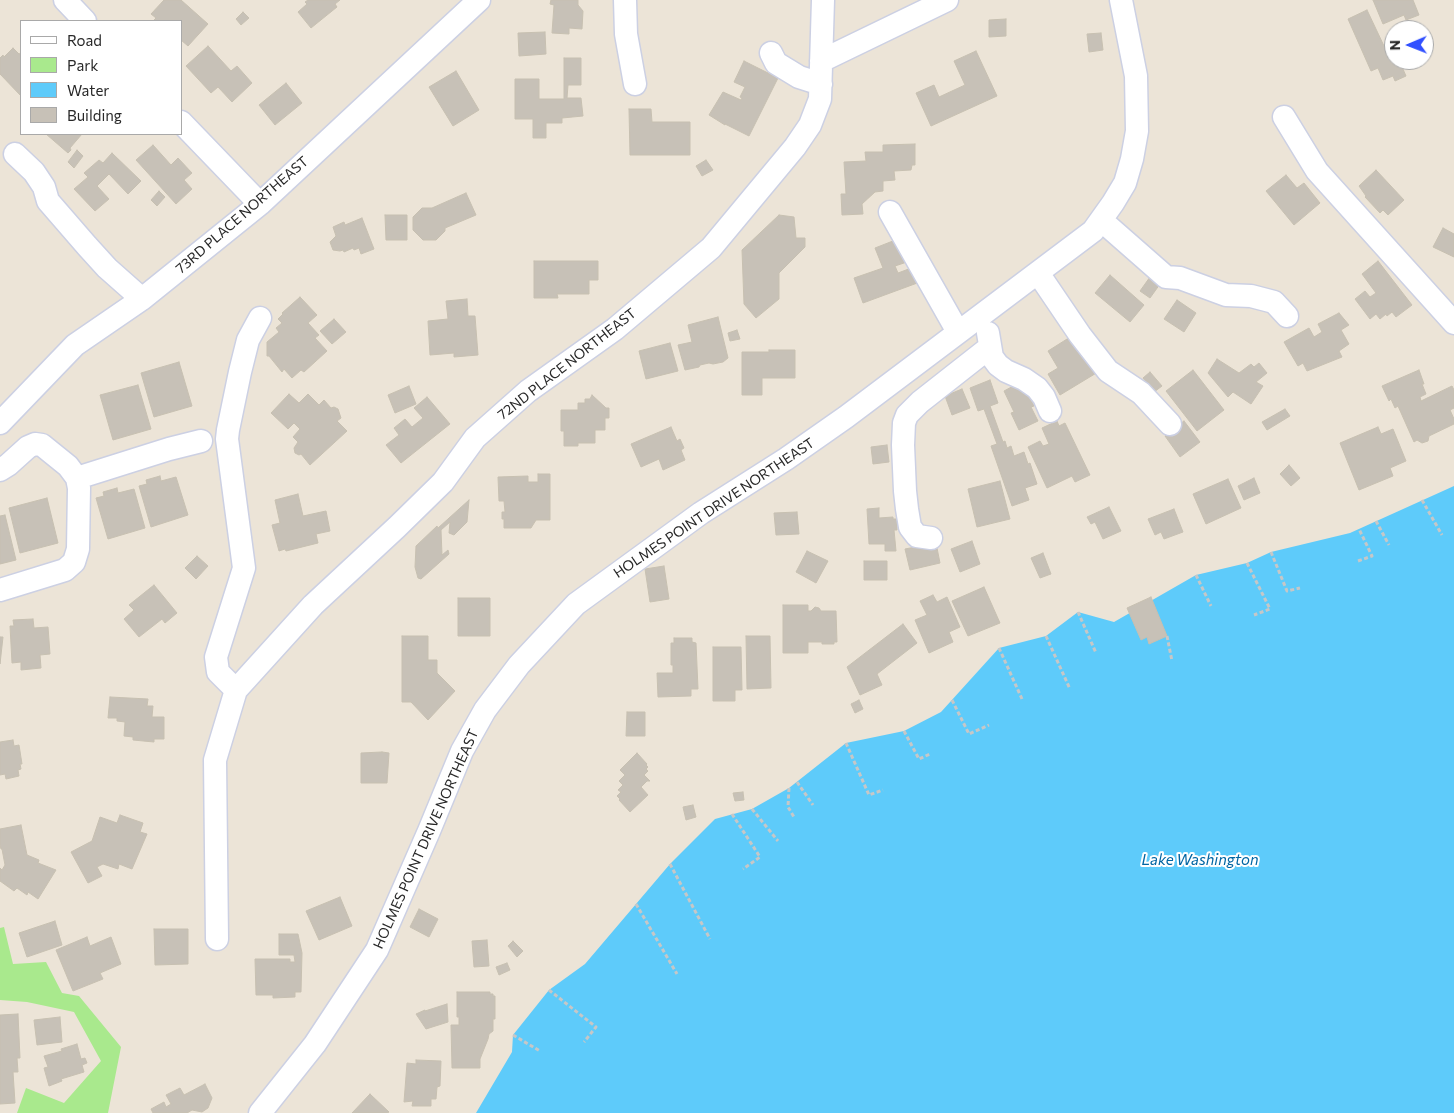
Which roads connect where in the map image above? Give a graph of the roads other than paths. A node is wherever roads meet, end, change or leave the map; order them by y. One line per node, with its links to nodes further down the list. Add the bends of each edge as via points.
1 (64, 0): 7 (street)
2 (478, 0): 15 (street, 73RD PLACE NORTHEAST)
3 (625, 0): 10 (street, via 626,34)
4 (822, 0): 9 (street, 72ND PLACE NORTHEAST)
5 (947, 0): 9 (street)
6 (1122, 0): 17 (street, HOLMES POINT DRIVE NORTHEAST, via 1136,76 1137,131 1124,183)
7 (84, 20)
8 (771, 53): 11 (street, via 776,63 799,78)
9 (821, 60): 11 (street, 72ND PLACE NORTHEAST)
10 (635, 84)
11 (821, 84): 34 (street, 72ND PLACE NORTHEAST, via 820,99 810,125 710,248 615,329 528,391 475,438 442,482 313,605)
12 (1284, 116): 23 (street, via 1317,171)
13 (182, 123): 15 (street)
14 (15, 154): 19 (street, via 34,172 48,201 87,246)
15 (260, 204): 19 (street, 73RD PLACE NORTHEAST)
16 (890, 212): 24 (street)
17 (1101, 220): 18 (street, HOLMES POINT DRIVE NORTHEAST, via 1092,231); 21 (street, via 1166,277 1180,278 1226,295 1251,296 1274,302)
18 (1038, 273): 20 (street, HOLMES POINT DRIVE NORTHEAST); 28 (street, via 1108,371 1141,393)
19 (142, 299): 27 (street, 73RD PLACE NORTHEAST, via 75,345)
20 (982, 315): 24 (street, HOLMES POINT DRIVE NORTHEAST); 25 (street)
21 (1287, 316)
22 (260, 318): 34 (street, via 248,340 227,439 244,568 216,657 218,672)
23 (1454, 323)
24 (958, 332): 36 (street, HOLMES POINT DRIVE NORTHEAST, via 794,454 701,513 576,604 519,665 485,710 462,751 377,950 315,1044)
25 (990, 347): 26 (street, via 992,357 1006,371 1037,388); 32 (street, via 906,415 903,445 910,527 917,536)
26 (1050, 411)
27 (0, 423)
28 (1170, 424)
29 (201, 441): 31 (street)
30 (0, 470): 31 (street, via 35,444 55,454)
31 (77, 478): 33 (street, via 78,549 74,562 65,570)
32 (931, 538)
33 (0, 590)
34 (236, 690): 35 (street, via 215,760)
35 (217, 939)
36 (260, 1113)

